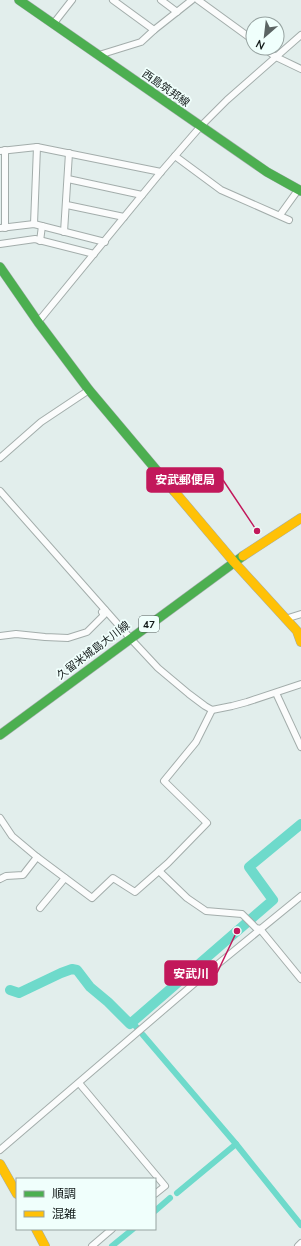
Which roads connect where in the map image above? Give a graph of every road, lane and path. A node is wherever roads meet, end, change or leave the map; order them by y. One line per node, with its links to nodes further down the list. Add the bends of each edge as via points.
1 (19, 0): 8 (main road, 西島筑邦線)
2 (72, 0): 8 (street)
3 (113, 0): 9 (street)
4 (161, 0): 7 (street)
5 (192, 0): 7 (street)
6 (198, 0): 10 (street)
7 (177, 12): 9 (street)
8 (54, 23): 12 (main road, 西島筑邦線)
9 (154, 30): 12 (street, via 141,42)
10 (245, 34)
11 (301, 35): 13 (street)
12 (99, 56): 15 (main road, 西島筑邦線)
13 (276, 57): 14 (street); 15 (street)
14 (301, 68)
15 (200, 127): 19 (street); 22 (main road, 西島筑邦線, via 267,172)
16 (37, 147): 17 (street); 18 (street); 28 (street)
17 (2, 151): 30 (street)
18 (69, 153): 20 (street); 21 (street)
19 (175, 156): 20 (street); 25 (street, via 221,190)
20 (161, 172): 23 (street)
21 (68, 179): 23 (street); 24 (street)
22 (300, 190): 25 (street)
23 (142, 195): 26 (street)
24 (67, 206): 26 (street); 31 (street)
25 (280, 215): 27 (street)
26 (124, 217): 33 (street)
27 (289, 220)
28 (34, 224): 29 (street); 30 (street)
29 (42, 226): 31 (street); 32 (street)
30 (2, 228)
31 (64, 232): 33 (street)
32 (40, 240): 34 (street); 35 (street)
33 (104, 242): 35 (street)
34 (0, 244)
35 (94, 254): 37 (street)
36 (1, 269): 37 (main road)
37 (38, 322): 38 (main road)
38 (89, 390): 39 (street, via 41,422); 42 (main road)
39 (0, 458)
40 (0, 491): 43 (street)
41 (301, 518): 42 (main road, 久留米城島大川線 / 47)
42 (234, 562): 45 (main road); 47 (main road, 久留米城島大川線 / 47)
43 (105, 610): 46 (street, via 102,612 104,615 87,632 68,638 16,634); 47 (street)
44 (301, 614): 45 (street)
45 (285, 619): 48 (main road, via 297,631)
46 (0, 636)
47 (130, 638): 51 (street, via 158,668); 52 (main road, 久留米城島大川線 / 47)
48 (301, 642)
49 (301, 684): 50 (street)
50 (276, 692): 51 (street); 53 (street)
51 (212, 710): 56 (street, via 196,742 164,781 207,823)
52 (0, 735)
53 (301, 747)
54 (0, 818): 55 (street, via 12,836)
55 (37, 857): 57 (street); 58 (street, via 23,875)
56 (159, 871): 57 (street, via 134,892 113,878 92,898); 61 (street, via 186,898 206,911 242,914)
57 (65, 878): 60 (street)
58 (0, 879)
59 (301, 896): 61 (street)
60 (40, 908)
61 (258, 928): 62 (street); 63 (street)
62 (301, 979)
63 (79, 1083): 64 (street); 67 (street, via 164,1186)
64 (0, 1150)
65 (0, 1164): 66 (main road)
66 (16, 1192)
67 (156, 1193)
68 (37, 1230): 71 (main road)
69 (111, 1230): 72 (street)
70 (301, 1243): 73 (street)
71 (45, 1246)
72 (92, 1246)
73 (298, 1246)

